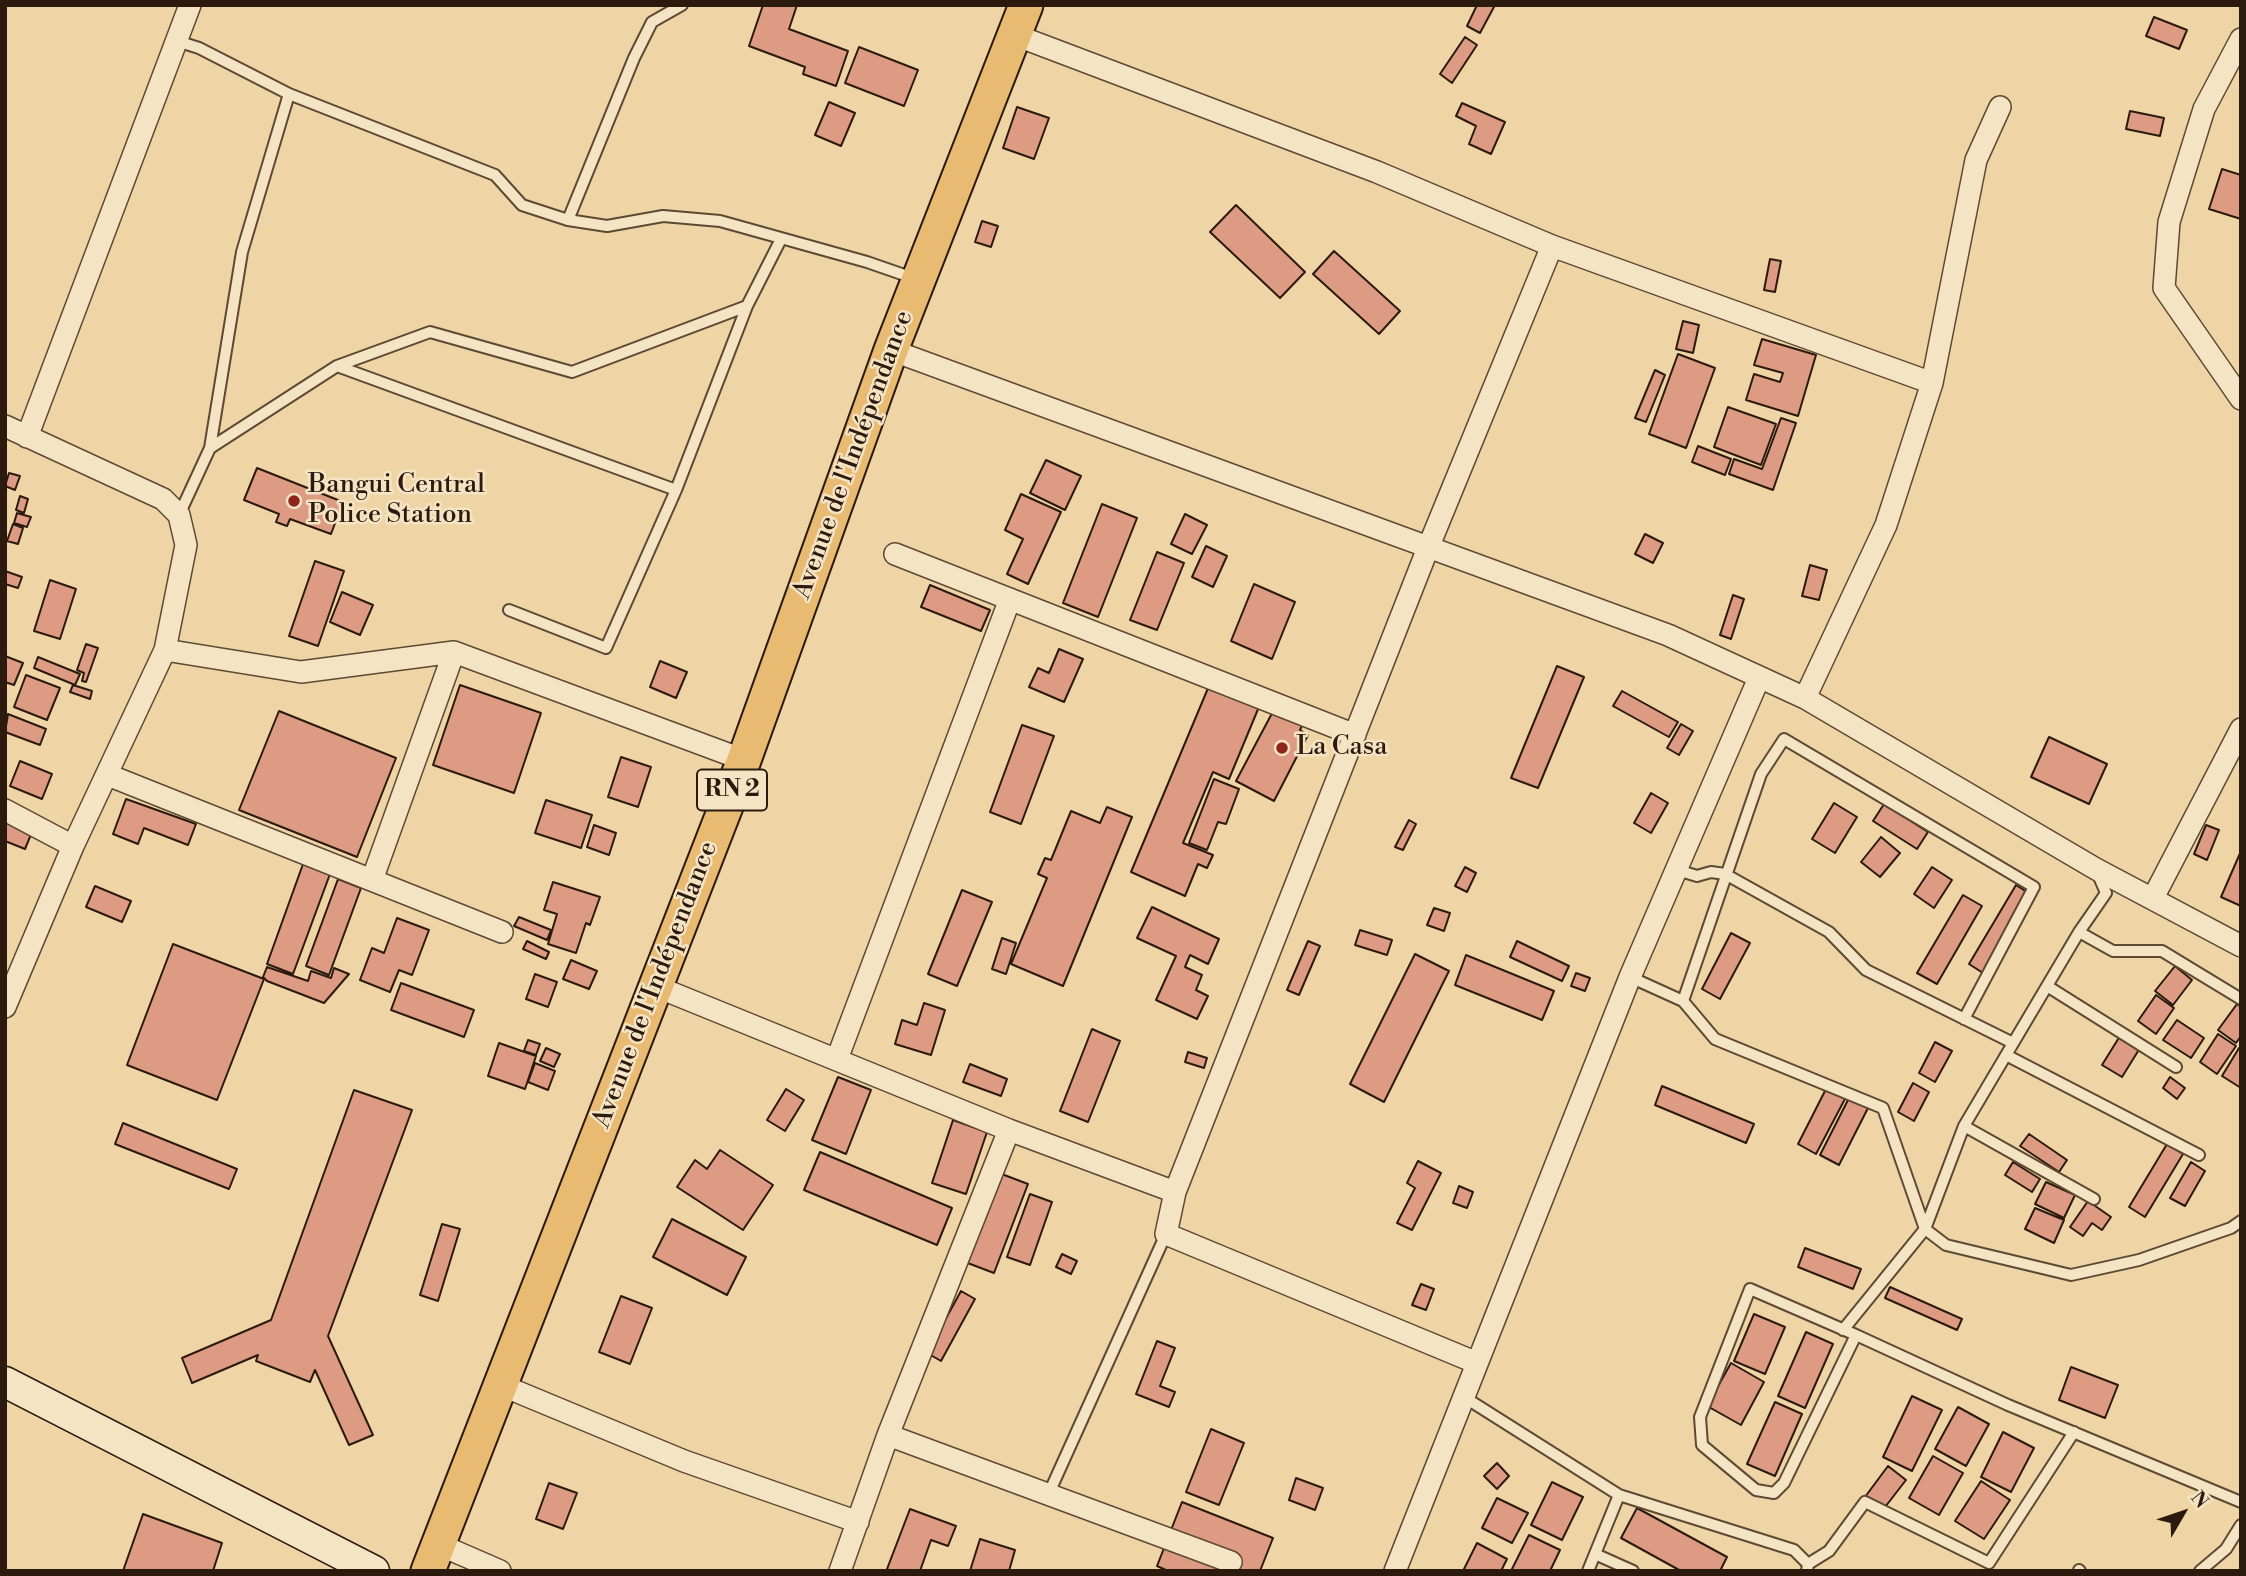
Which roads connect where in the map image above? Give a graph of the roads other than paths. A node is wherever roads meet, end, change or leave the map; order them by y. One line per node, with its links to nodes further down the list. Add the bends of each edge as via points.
1 (190, 5): 5 (street)
2 (682, 5): 8 (lane, via 652,22)
3 (1020, 20): 10 (street); 11 (main road, Avenue de l'Indépendance / RN 2)
4 (2241, 39): 16 (street, via 2204,109 2169,222 2164,288)
5 (177, 41): 6 (lane); 18 (street)
6 (289, 94): 8 (lane, via 495,175 522,205); 19 (lane, via 242,252)
7 (2000, 107): 15 (street, via 1976,160)
8 (568, 220): 9 (lane, via 607,226 663,216 720,221)
9 (781, 239): 11 (lane); 12 (lane)
10 (1552, 246): 15 (street); 22 (street)
11 (918, 280): 13 (main road, Avenue de l'Indépendance / RN 2)
12 (747, 306): 14 (lane, via 572,372 430,332); 20 (lane)
13 (891, 350): 22 (street); 32 (main road, Avenue de l'Indépendance / RN 2)
14 (337, 366): 19 (lane); 20 (lane)
15 (1932, 383): 29 (street, via 1886,525)
16 (2241, 399)
17 (5, 426): 18 (street)
18 (27, 436): 21 (street, via 163,499)
19 (210, 448): 21 (lane)
20 (676, 490): 25 (lane, via 606,648)
21 (179, 515): 26 (street, via 186,545)
22 (1428, 548): 28 (street, via 1668,635); 31 (street)
23 (895, 554): 24 (street)
24 (1010, 599): 31 (street); 53 (street)
25 (509, 610)
26 (165, 650): 27 (street, via 301,672); 33 (street)
27 (454, 652): 32 (street); 39 (street)
28 (1759, 678): 29 (street); 36 (street)
29 (1805, 698): 37 (street)
30 (2241, 729): 40 (street)
31 (1355, 735): 58 (street)
32 (744, 760): 45 (main road, Avenue de l'Indépendance / RN 2)
33 (108, 775): 35 (street); 39 (street)
34 (5, 810): 35 (street)
35 (73, 846): 49 (street)
36 (1674, 869): 38 (lane, via 1697,876); 44 (street)
37 (2096, 869): 40 (street); 42 (lane, via 2106,893)
38 (1725, 873): 48 (lane); 50 (lane, via 1829,932 1866,970); 50 (lane, via 1761,774 1784,739 2034,887)
39 (372, 880): 41 (street)
40 (2153, 898): 43 (street)
41 (502, 932)
42 (2079, 932): 46 (lane); 47 (lane, via 2113,951 2162,951)
43 (2241, 946)
44 (1630, 977): 48 (lane); 65 (street)
45 (655, 986): 53 (street); 67 (main road, Avenue de l'Indépendance / RN 2)
46 (2047, 986): 51 (lane); 54 (lane)
47 (2241, 999)
48 (1683, 1001): 61 (lane, via 1715,1039 1883,1108)
49 (5, 1007)
50 (1965, 1019): 51 (lane)
51 (2013, 1043): 52 (lane)
52 (2006, 1055): 55 (lane); 57 (lane)
53 (837, 1059): 56 (street)
54 (2176, 1067)
55 (1964, 1126): 59 (lane); 61 (lane)
56 (1009, 1130): 58 (street); 70 (street)
57 (2199, 1155)
58 (1175, 1192): 62 (street)
59 (2094, 1199)
60 (2241, 1221): 61 (lane, via 2139,1260 2071,1275 1946,1245)
61 (1925, 1229): 63 (lane)
62 (1166, 1234): 65 (street); 71 (lane)
63 (1843, 1329): 64 (lane); 64 (lane, via 1750,1289 1700,1417 1702,1445 1756,1490 1774,1493 1784,1483)
64 (1856, 1335): 69 (lane)
65 (1477, 1363): 68 (street)
66 (5, 1382): 80 (street)
67 (501, 1385): 74 (street, via 684,1461); 77 (main road, Avenue de l'Indépendance / RN 2)
68 (1464, 1397): 72 (lane); 83 (street)
69 (2074, 1432): 73 (lane); 79 (lane, via 1989,1563 1865,1502 1829,1551)
70 (888, 1435): 71 (street); 74 (street)
71 (1049, 1493): 78 (street)
72 (1619, 1495): 76 (lane); 79 (lane, via 1794,1550)
73 (2241, 1502)
74 (858, 1522): 82 (street)
75 (2241, 1525): 86 (lane, via 2226,1549)
76 (1595, 1554): 84 (lane); 85 (lane)
77 (434, 1558): 81 (street)
78 (1231, 1562)
79 (1807, 1568)
80 (374, 1571)
81 (500, 1571)
82 (840, 1571)
83 (1395, 1571)
84 (1588, 1571)
85 (1633, 1571)
86 (2200, 1571)

